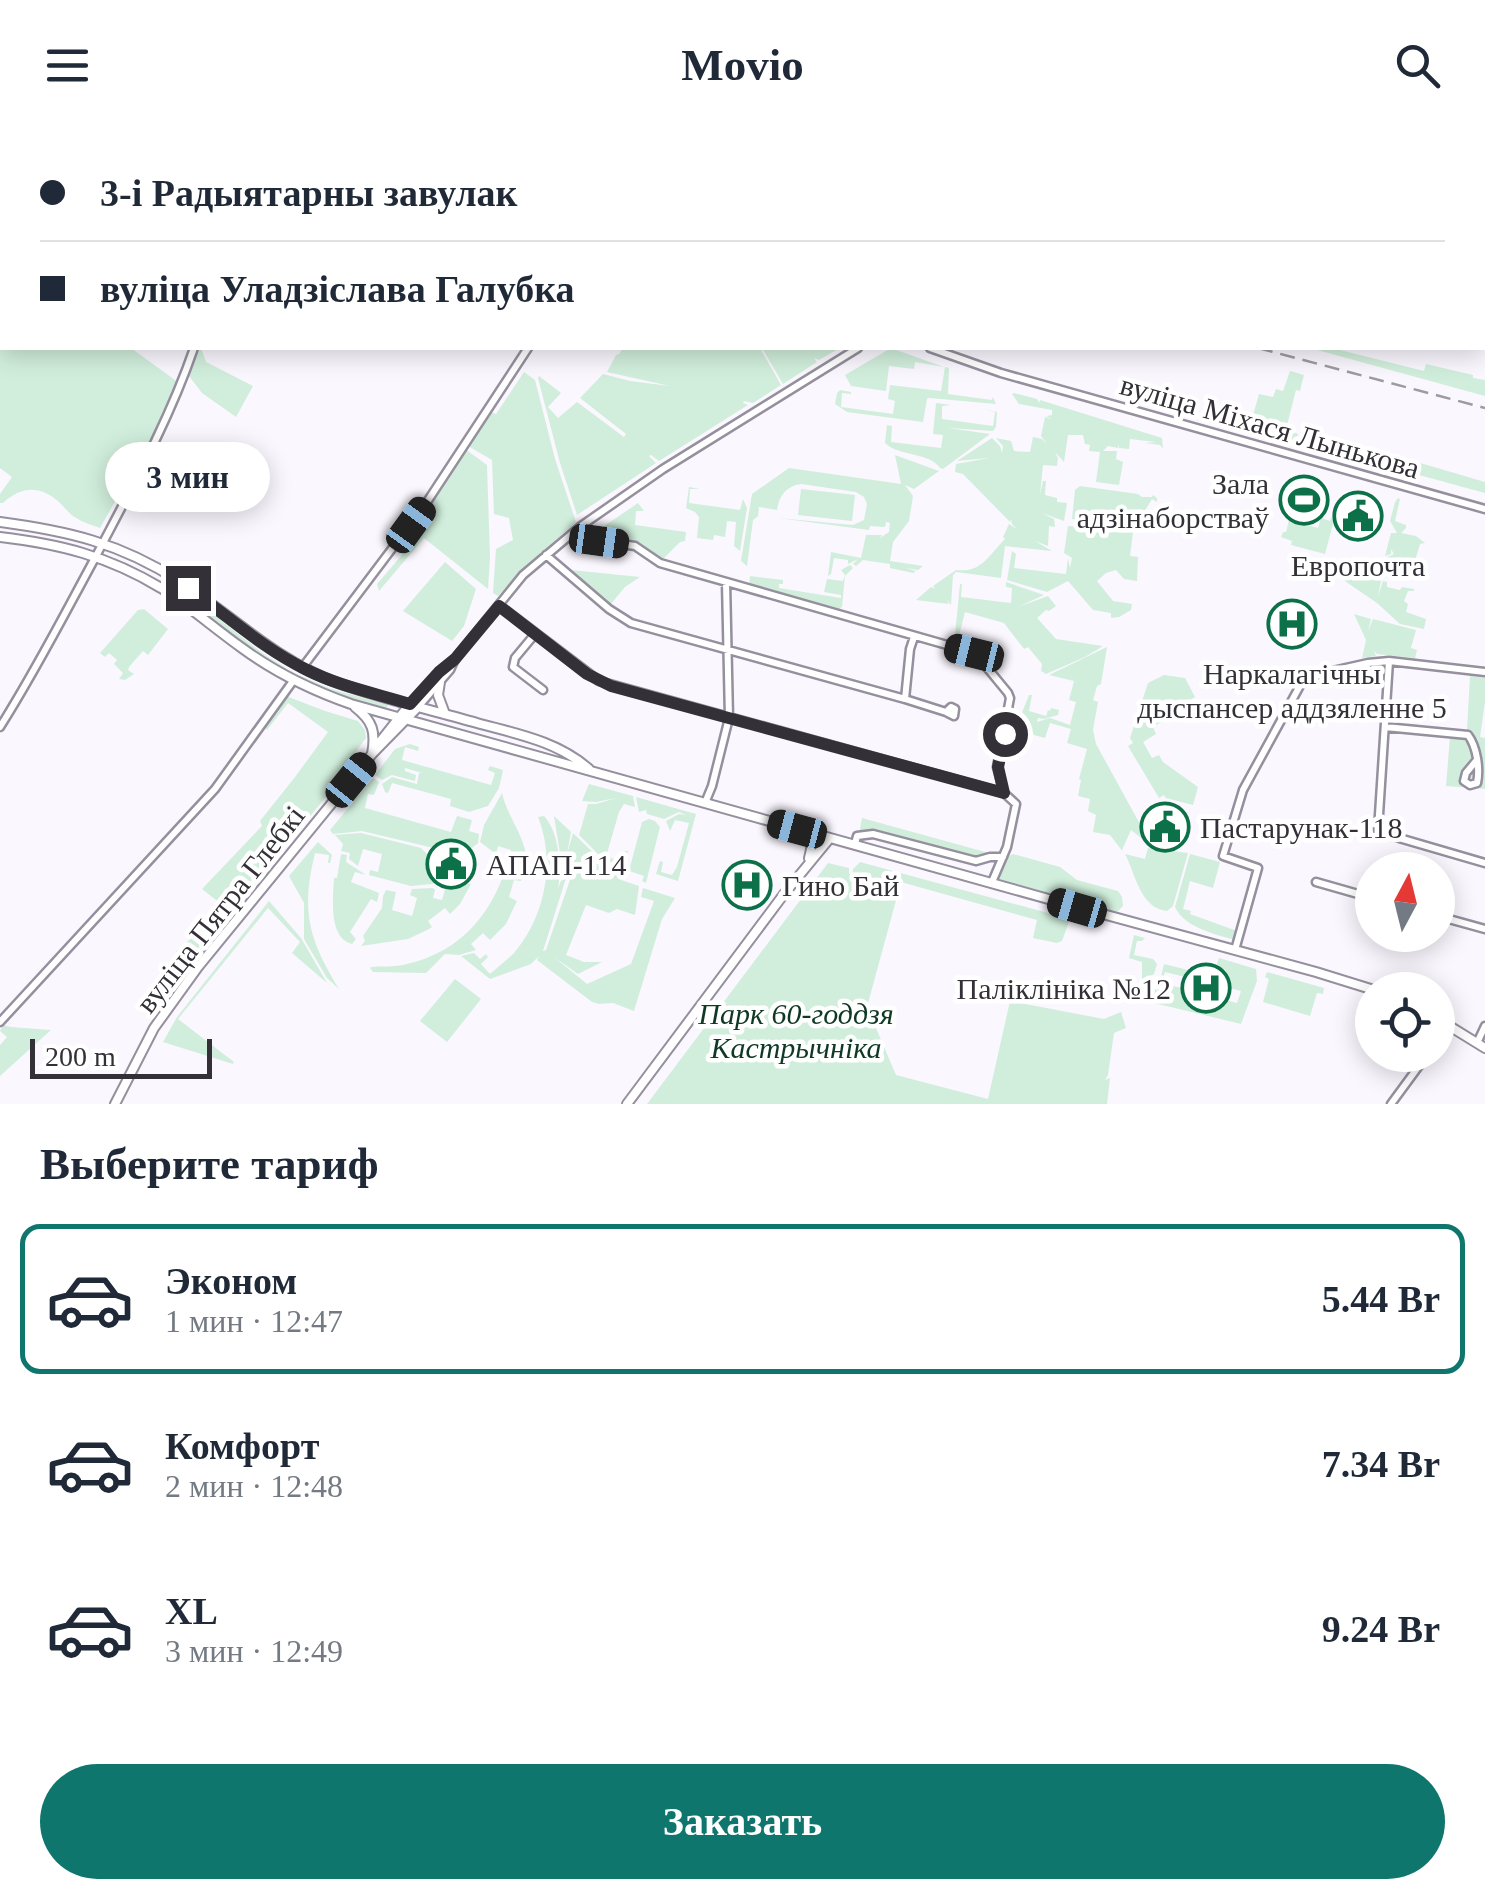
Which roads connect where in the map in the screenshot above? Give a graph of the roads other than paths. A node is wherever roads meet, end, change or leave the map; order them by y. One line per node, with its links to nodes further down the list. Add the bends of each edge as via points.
1 (193, 350): 9 (street)
2 (527, 350): 19 (street, via 426,504)
3 (855, 350): 7 (street, вуліца Пятра Глебкі)
4 (936, 350): 5 (street, вуліца Міхася Лынькова)
5 (1485, 509)
6 (0, 522): 9 (main road)
7 (581, 526): 10 (street, вуліца Пятра Глебкі); 12 (street, via 594,540 634,546 660,563)
8 (0, 537): 11 (main road)
9 (103, 543): 11 (street); 19 (main road, via 180,582)
10 (546, 555): 13 (street, вуліца Пятра Глебкі); 16 (street, via 632,623)
11 (96, 556): 21 (main road, via 171,595); 31 (street)
12 (726, 582): 15 (street); 16 (street)
13 (499, 606): 14 (street); 17 (street, вуліца Пятра Глебкі)
14 (535, 634): 23 (street, via 513,666); 30 (street, via 599,681)
15 (914, 636): 24 (street); 36 (street, via 974,653 1008,693 998,767)
16 (728, 651): 24 (street); 30 (street)
17 (455, 659): 22 (street, вуліца Пятра Глебкі); 26 (street, вуліца Пятра Глебкі)
18 (1389, 660): 20 (street); 32 (street); 49 (street, via 1306,679 1243,790 1222,856 1258,868)
19 (302, 668): 26 (main road)
20 (1485, 672)
21 (294, 681): 25 (main road); 51 (street, via 215,789)
22 (440, 682): 26 (street, вуліца Пятра Глебкі); 28 (main road)
23 (543, 690)
24 (906, 700): 27 (street)
25 (351, 704): 29 (main road); 33 (main road, via 373,725)
26 (414, 706): 28 (main road); 29 (main road, вуліца Пятра Глебкі)
27 (946, 712)
28 (445, 714): 35 (main road, via 547,742)
29 (403, 718): 33 (main road, вуліца Пятра Глебкі); 35 (main road)
30 (729, 718): 36 (street); 37 (street)
31 (0, 727)
32 (1385, 727): 34 (street, via 1468,735); 42 (street, via 1377,828)
33 (374, 753): 56 (main road, вуліца Пятра Глебкі, via 163,1014)
34 (1476, 760)
35 (592, 772): 37 (main road)
36 (1004, 793): 41 (street, via 1016,804)
37 (705, 803): 38 (main road)
38 (797, 829): 39 (main road); 43 (main road, via 812,844)
39 (830, 838): 40 (main road); 43 (main road)
40 (855, 844): 41 (street, via 858,836 873,834 976,860); 44 (main road)
41 (1003, 857): 44 (street)
42 (1485, 863)
43 (806, 867): 57 (main road)
44 (992, 882): 49 (main road)
45 (1316, 882): 46 (street)
46 (1355, 893)
47 (1455, 921): 48 (street)
48 (1485, 929)
49 (1235, 950): 50 (main road)
50 (1355, 985)
51 (0, 1022)
52 (1485, 1026): 54 (street)
53 (1455, 1029): 54 (main road)
54 (1481, 1045)
55 (1415, 1072): 58 (street)
56 (115, 1104)
57 (626, 1104)
58 (1391, 1104)

